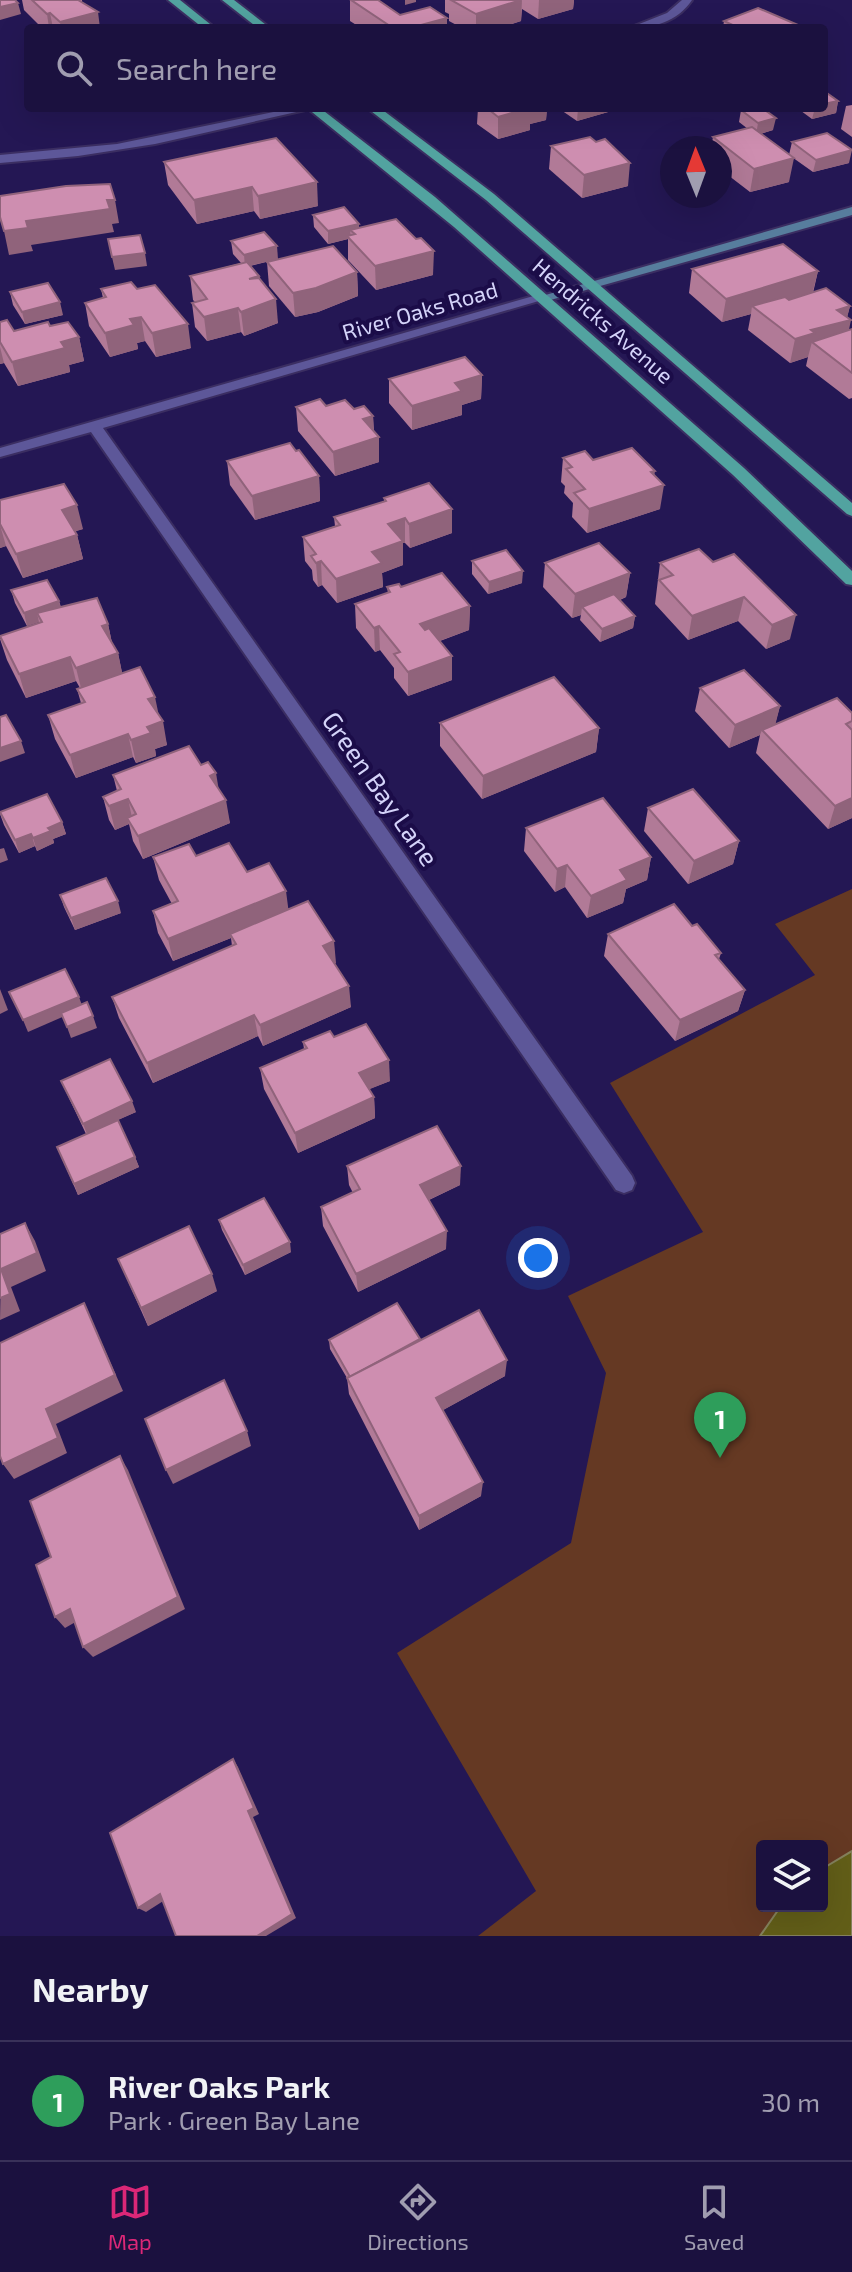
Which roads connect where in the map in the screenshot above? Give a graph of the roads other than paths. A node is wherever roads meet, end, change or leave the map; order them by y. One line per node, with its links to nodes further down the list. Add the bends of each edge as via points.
1 (173, 0): 4 (main road)
2 (227, 0): 5 (main road)
3 (687, 0): 6 (street, via 668,17)
4 (205, 24)
5 (260, 24)
6 (646, 24)
7 (292, 112): 10 (street, via 151,143)
8 (316, 112): 13 (main road, Hendricks Avenue, via 442,207)
9 (378, 112): 12 (main road, Hendricks Avenue, via 490,197)
10 (0, 159)
11 (852, 211): 12 (street, River Oaks Road)
12 (591, 285): 13 (street, River Oaks Road); 16 (main road, Hendricks Avenue)
13 (542, 298): 14 (street, River Oaks Road); 17 (main road, Hendricks Avenue, via 792,518)
14 (94, 426): 15 (street, River Oaks Road); 18 (street, Green Bay Lane)
15 (0, 453)
16 (852, 511)
17 (852, 580)
18 (624, 1183)

